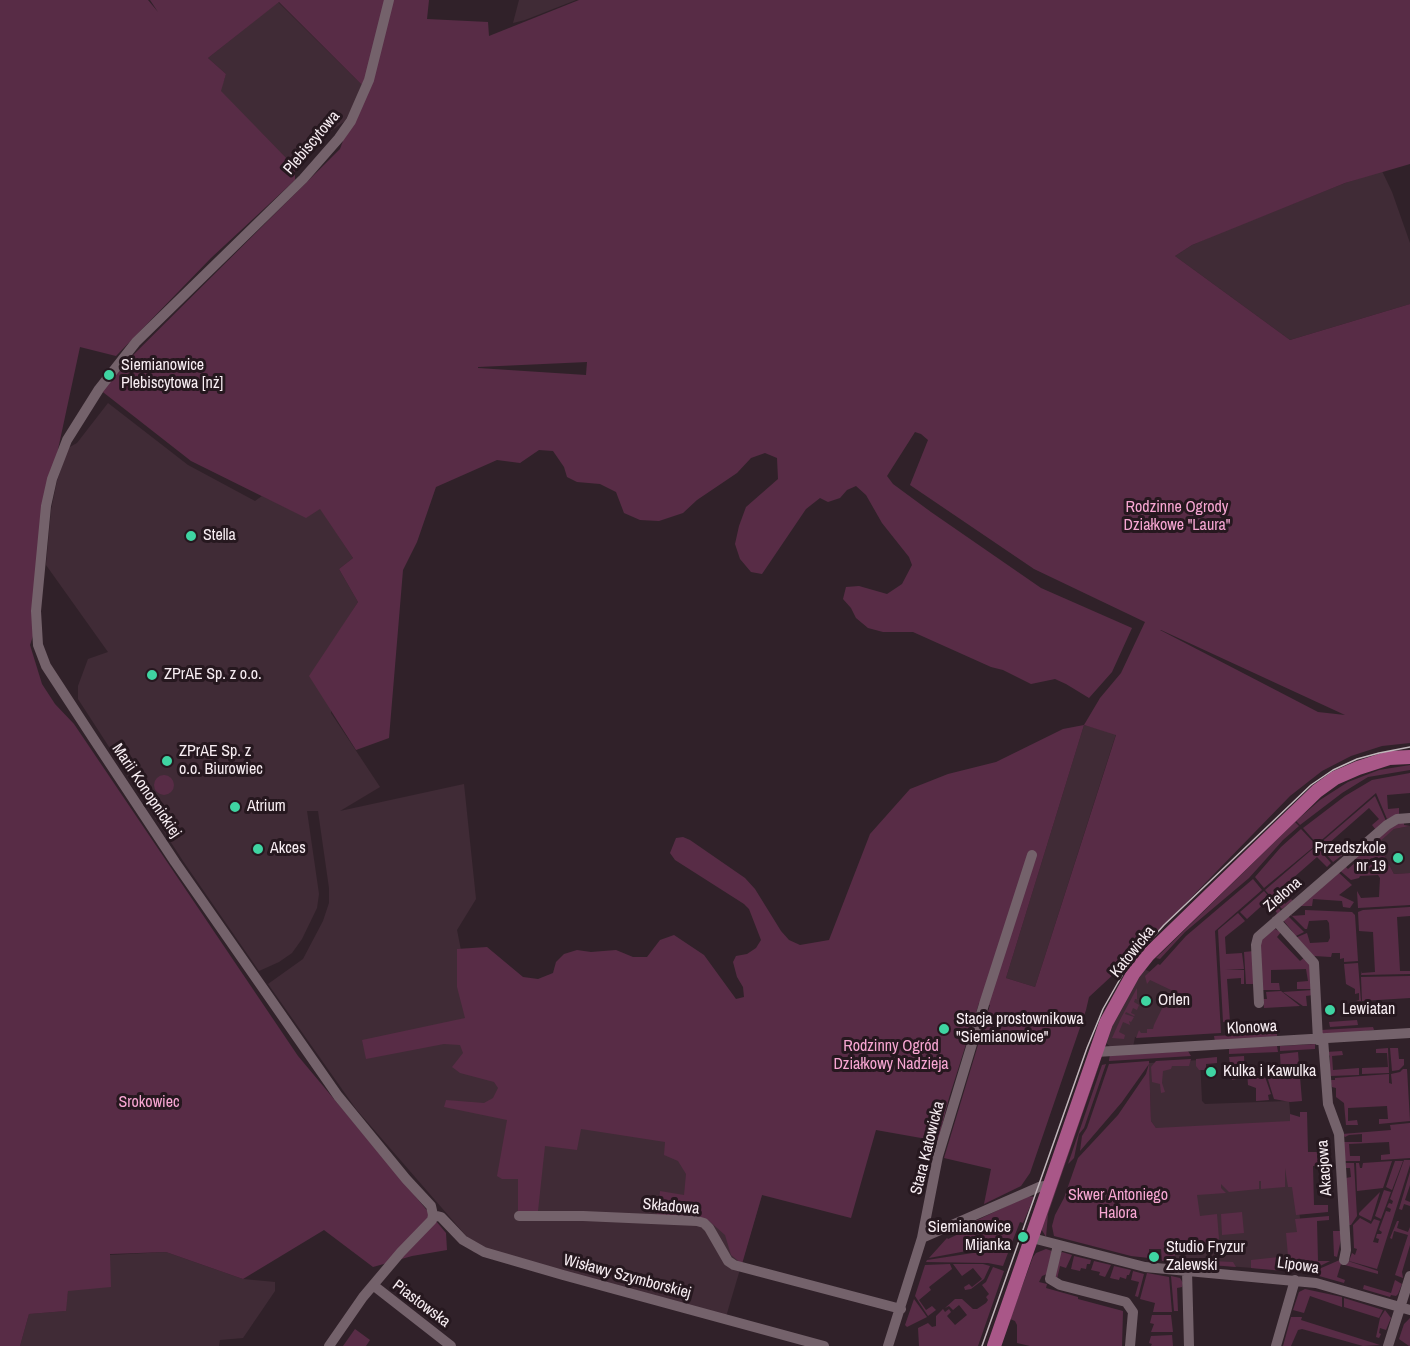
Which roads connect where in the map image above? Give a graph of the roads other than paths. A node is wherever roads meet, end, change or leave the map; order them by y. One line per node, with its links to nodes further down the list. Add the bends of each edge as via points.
1 (389, 0): 2 (street, Plebiscytowa, via 369,80 351,121 303,179)
2 (205, 274): 12 (street, Marii Konopnickiej, via 136,342 99,389 61,452 46,506 36,611 38,645 46,666 175,862 338,1096 431,1206)
3 (1410, 757): 10 (main road, Katowicka, via 1389,758 1358,768 1317,791 1148,955 1117,1001)
4 (1410, 818): 6 (street, Zielona, via 1387,825)
5 (1032, 855): 14 (street, Stara Katowicka, via 938,1156)
6 (1276, 921): 7 (street, Zielona, via 1256,942); 9 (street, Akacjowa, via 1314,963)
7 (1259, 1003)
8 (1410, 1033): 9 (street, Klonowa)
9 (1321, 1039): 10 (street, Klonowa); 17 (street, Akacjowa, via 1328,1104 1339,1134)
10 (1096, 1052): 11 (main road, Katowicka)
11 (1050, 1185): 14 (street); 15 (main road, Katowicka)
12 (434, 1215): 21 (street); 26 (street, Wisławy Szymborskiej, via 484,1252)
13 (519, 1216): 22 (street, Składowa, via 697,1221 709,1228 734,1265)
14 (922, 1238): 22 (street, Stara Katowicka)
15 (1032, 1238): 16 (street, Lipowa); 28 (main road, Katowicka)
16 (1058, 1245): 18 (street, Lipowa, via 1145,1267); 29 (street, via 1050,1279 1131,1306)
17 (1344, 1260)
18 (1187, 1271): 20 (street, Lipowa); 30 (street)
19 (1410, 1276): 23 (street)
20 (1295, 1280): 23 (street, Lipowa); 31 (street)
21 (373, 1285): 24 (street); 25 (street, Piastowska)
22 (901, 1309): 27 (street, Stara Katowicka)
23 (1405, 1309): 32 (street)
24 (328, 1346)
25 (451, 1346)
26 (824, 1346)
27 (888, 1346)
28 (994, 1346)
29 (1130, 1346)
30 (1190, 1346)
31 (1276, 1346)
32 (1389, 1346)

